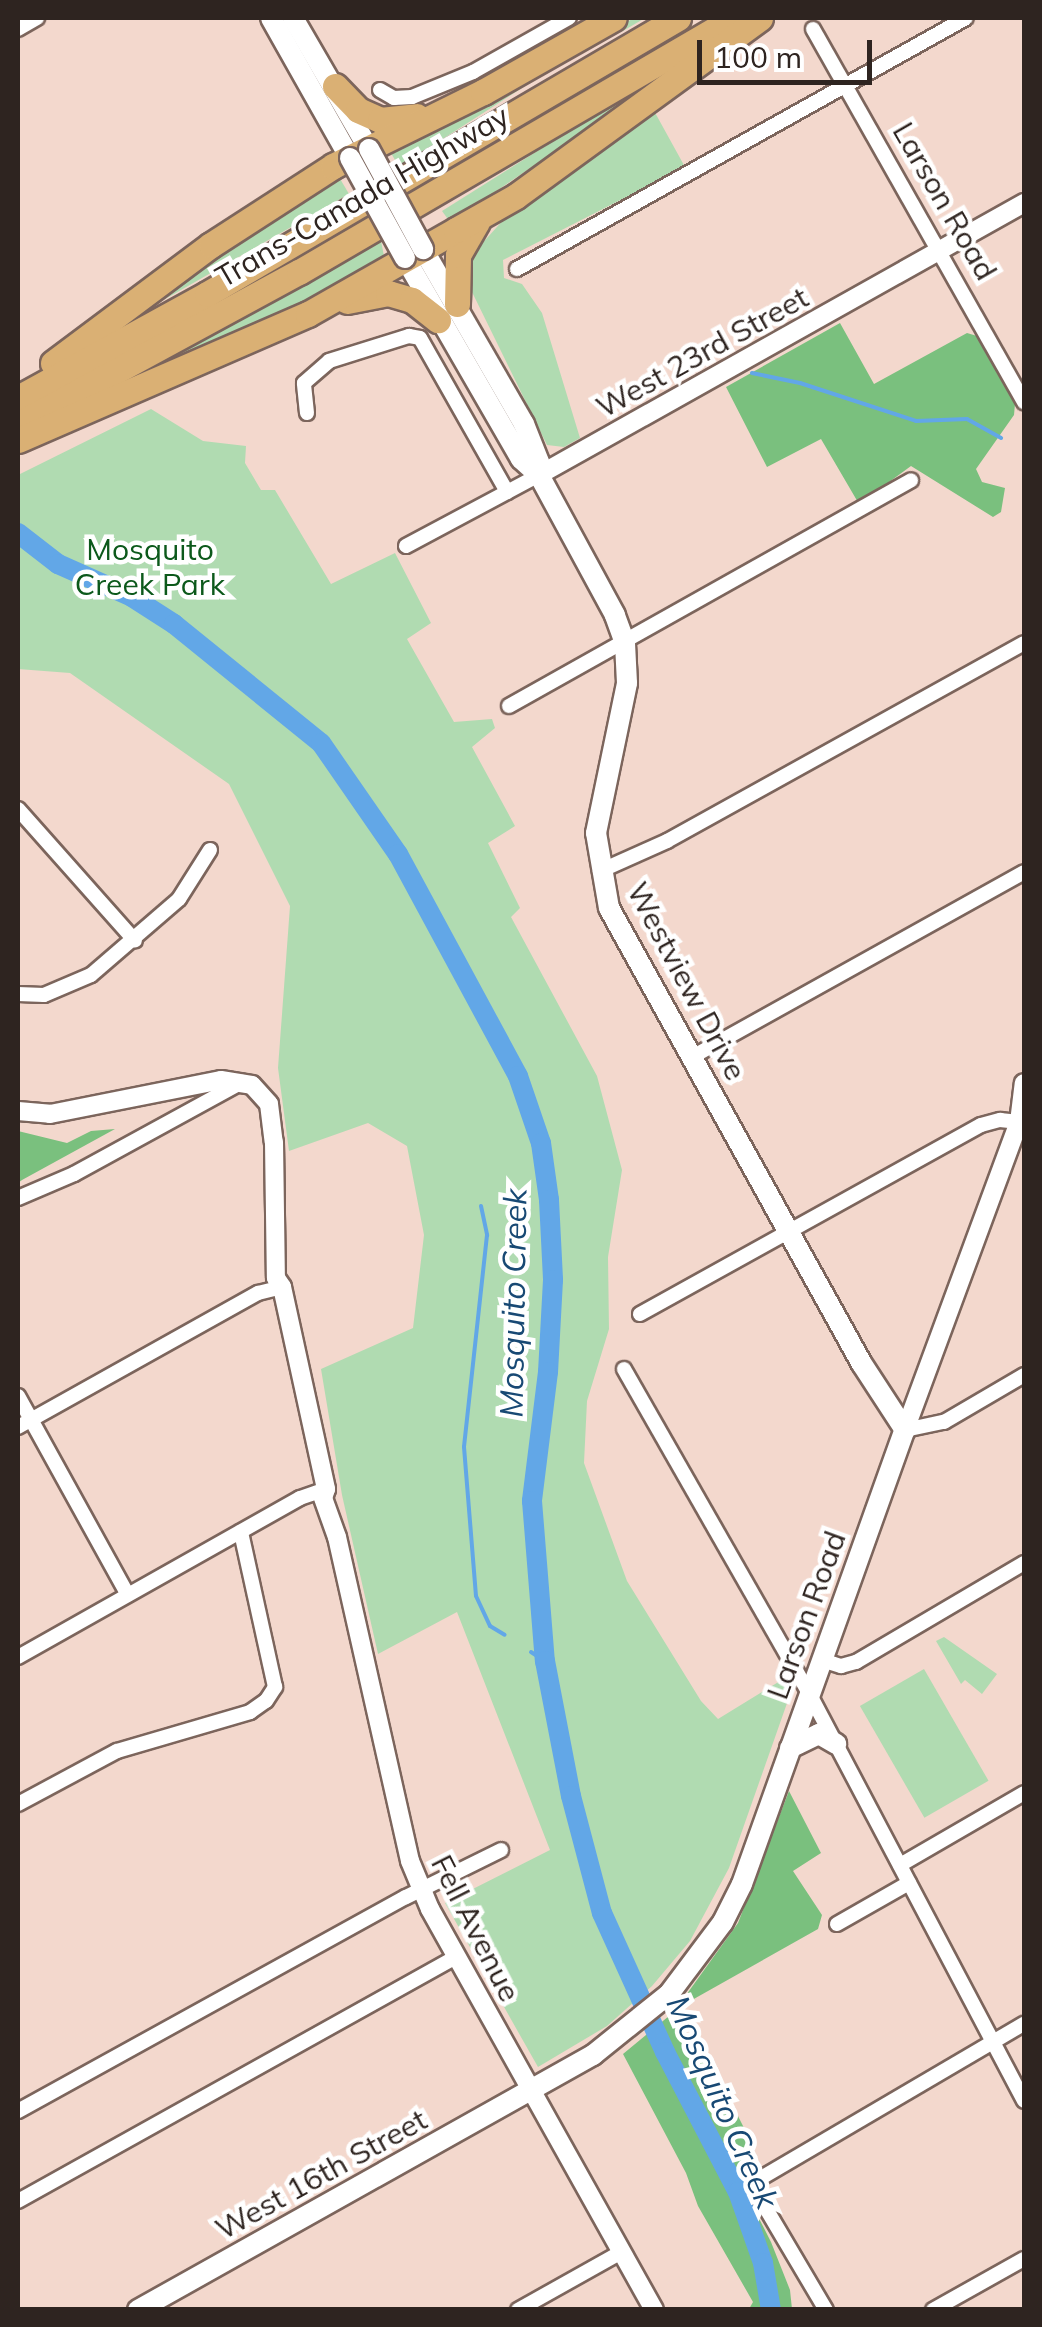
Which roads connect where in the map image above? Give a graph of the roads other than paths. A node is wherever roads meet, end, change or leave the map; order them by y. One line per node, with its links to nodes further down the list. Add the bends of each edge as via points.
1 (36, 18): 10 (street)
2 (271, 18): 16 (main road, Westview Drive)
3 (293, 18): 12 (main road, Westview Drive)
4 (570, 18): 14 (street, via 412,97)
5 (614, 18): 15 (highway)
6 (678, 18): 24 (highway, Trans-Canada Highway)
7 (735, 18): 24 (highway, Trans-Canada Highway, via 316,262)
8 (760, 18): 18 (highway)
9 (966, 18): 13 (street)
10 (18, 29)
11 (813, 29): 13 (street, Larson Road)
12 (335, 86): 15 (highway, via 358,110 380,120); 16 (main road, Westview Drive)
13 (844, 86): 19 (street, Larson Road); 21 (street)
14 (380, 90)
15 (437, 114): 16 (highway)
16 (360, 153): 20 (main road, Westview Drive, bridge); 24 (highway, via 242,224)
17 (1024, 203): 19 (street, West 23rd Street)
18 (492, 209): 20 (highway); 22 (highway, via 458,255)
19 (939, 250): 25 (street, Larson Road); 29 (street, West 23rd Street)
20 (414, 253): 22 (main road, Westview Drive); 23 (highway)
21 (517, 268)
22 (447, 312): 23 (highway, via 388,293); 29 (main road, Westview Drive, via 524,424)
23 (308, 314): 24 (highway)
24 (37, 395): 27 (highway, Trans-Canada Highway); 28 (highway)
25 (1024, 402)
26 (307, 413): 31 (street, via 304,384 329,360 420,338)
27 (18, 424)
28 (18, 440)
29 (540, 475): 31 (street, West 23rd Street); 33 (main road, Westview Drive)
30 (911, 480): 33 (street)
31 (507, 492): 32 (street, West 23rd Street)
32 (406, 546)
33 (625, 643): 35 (street); 38 (main road, Westview Drive, via 627,683 596,833)
34 (1024, 643): 38 (street, via 667,841)
35 (509, 706)
36 (18, 809): 40 (street)
37 (210, 850): 40 (street, via 179,899)
38 (600, 871): 42 (main road, Westview Drive, via 618,926)
39 (1024, 872): 42 (street)
40 (134, 941): 41 (street, via 73,984 44,995)
41 (18, 994)
42 (692, 1057): 48 (main road, Westview Drive)
43 (243, 1082): 45 (street, via 221,1080 50,1114); 47 (street); 49 (street, Fell Avenue, via 262,1093 272,1114 273,1260)
44 (1024, 1083): 46 (street, Larson Road)
45 (18, 1110)
46 (1019, 1122): 48 (street, via 982,1124); 55 (street, Larson Road)
47 (18, 1198)
48 (790, 1232): 50 (street); 55 (main road, Westview Drive)
49 (282, 1287): 54 (street); 56 (street, Fell Avenue)
50 (640, 1314)
51 (624, 1369): 62 (street)
52 (1024, 1375): 55 (street, via 944,1422)
53 (18, 1396): 54 (street)
54 (24, 1423): 59 (street)
55 (905, 1430): 60 (main road, Larson Road)
56 (326, 1489): 57 (street); 70 (street, Fell Avenue, via 324,1503)
57 (241, 1532): 59 (street); 66 (street, via 275,1687 266,1701 250,1712 117,1751)
58 (1024, 1564): 60 (street, via 856,1662 841,1666)
59 (128, 1595): 61 (street)
60 (825, 1650): 62 (main road, Larson Road)
61 (18, 1657)
62 (809, 1693): 63 (street); 64 (main road, Larson Road)
63 (836, 1744): 64 (main road, via 819,1734); 68 (street)
64 (790, 1748): 75 (main road, Larson Road, via 723,1922 660,2004)
65 (1024, 1793): 68 (street)
66 (18, 1804)
67 (502, 1850): 70 (street)
68 (900, 1865): 69 (street)
69 (909, 1882): 71 (street); 74 (street)
70 (422, 1890): 72 (street, Fell Avenue); 77 (street)
71 (837, 1924)
72 (456, 1957): 75 (street, Fell Avenue); 78 (street)
73 (1024, 2024): 74 (street)
74 (994, 2043): 76 (street); 84 (street, via 755,2185)
75 (532, 2091): 79 (street, Fell Avenue); 81 (main road, West 16th Street)
76 (1024, 2101)
77 (18, 2110)
78 (18, 2201)
79 (622, 2252): 82 (street); 83 (street, Fell Avenue)
80 (1024, 2259): 85 (street)
81 (138, 2310)
82 (518, 2310)
83 (654, 2310)
84 (826, 2310)
85 (933, 2310)

